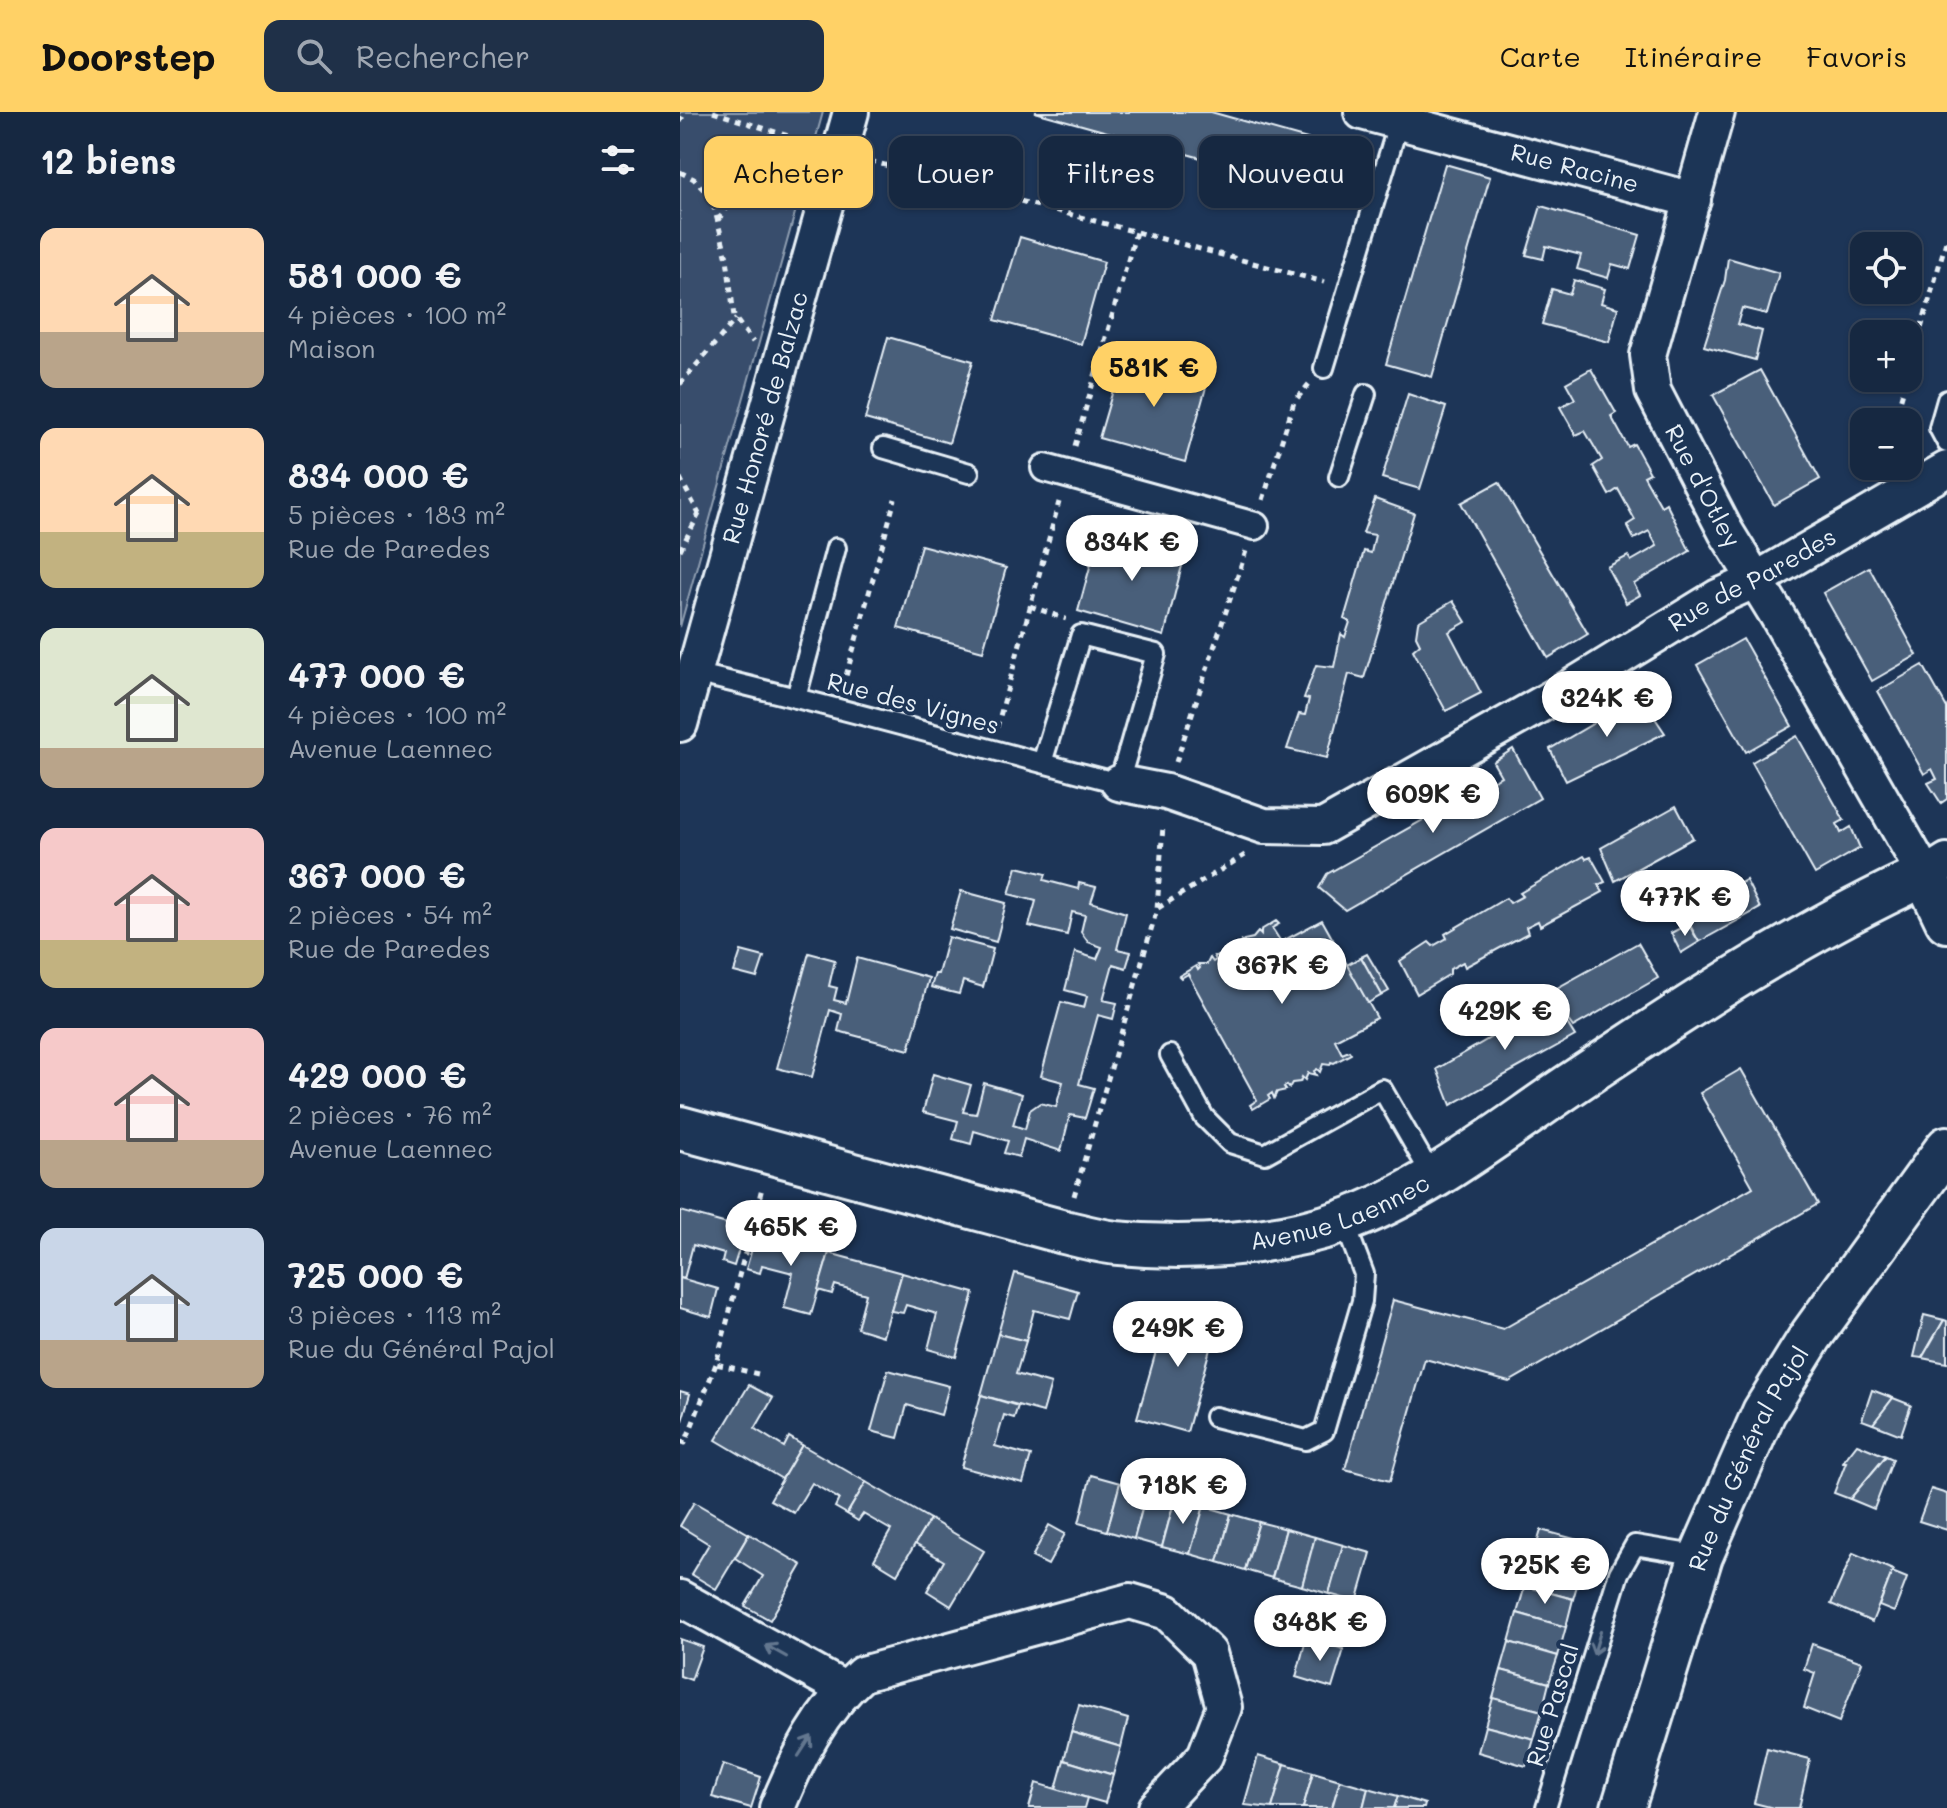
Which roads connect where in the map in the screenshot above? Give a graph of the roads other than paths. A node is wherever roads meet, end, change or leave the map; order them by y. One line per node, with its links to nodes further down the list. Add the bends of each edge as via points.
1 (851, 112): 18 (street, Rue Honoré de Balzac)
2 (1362, 112): 4 (street, Rue Racine)
3 (1717, 112): 5 (street, Rue d'Otley)
4 (1399, 121): 5 (street, Rue Racine); 6 (lane)
5 (1693, 200): 17 (street, Rue d'Otley, via 1648,355 1653,391)
6 (1324, 368)
7 (1366, 394): 14 (lane)
8 (1947, 400): 9 (lane, via 1939,428)
9 (1947, 443)
10 (883, 448): 13 (lane)
11 (1045, 468): 15 (street)
12 (1947, 469): 17 (street, Rue de Paredes)
13 (969, 473)
14 (1339, 477)
15 (1255, 526)
16 (836, 548): 19 (lane)
17 (1756, 580): 22 (street, Rue de Paredes, via 1718,597 1629,654 1323,827 1264,826 1166,792); 23 (street, Rue d'Otley)
18 (694, 673): 19 (lane, Rue des Vignes); 20 (street, Rue Honoré de Balzac)
19 (796, 698): 21 (lane, Rue des Vignes)
20 (680, 724)
21 (1042, 763): 22 (lane, Rue des Vignes); 22 (lane, via 1081,635 1156,654)
22 (1119, 783)
23 (1936, 868): 24 (street); 28 (street, Avenue Laennec, via 1713,989)
24 (1947, 921)
25 (1170, 1055): 28 (lane, via 1204,1117 1230,1143 1265,1154 1382,1089)
26 (680, 1128): 29 (street, Avenue Laennec, via 1115,1243 1177,1246 1269,1239)
27 (1947, 1148): 31 (street, Rue du Général Pajol, via 1811,1336 1764,1412)
28 (1432, 1176): 29 (street, Avenue Laennec)
29 (1344, 1221): 30 (lane, via 1364,1274 1362,1301 1324,1431 1306,1440)
30 (1215, 1417)
31 (1701, 1556): 36 (lane, Rue Pascal, one-way to 36, via 1635,1545 1619,1573); 37 (street, Rue du Général Pajol)
32 (680, 1598): 33 (street, one-way to 32)
33 (844, 1689): 34 (street, one-way to 33, via 800,1752); 35 (street, via 862,1674 1130,1601 1167,1612 1209,1653 1224,1707 1205,1756)
34 (777, 1808)
35 (1156, 1808)
36 (1546, 1808)
37 (1623, 1808)

